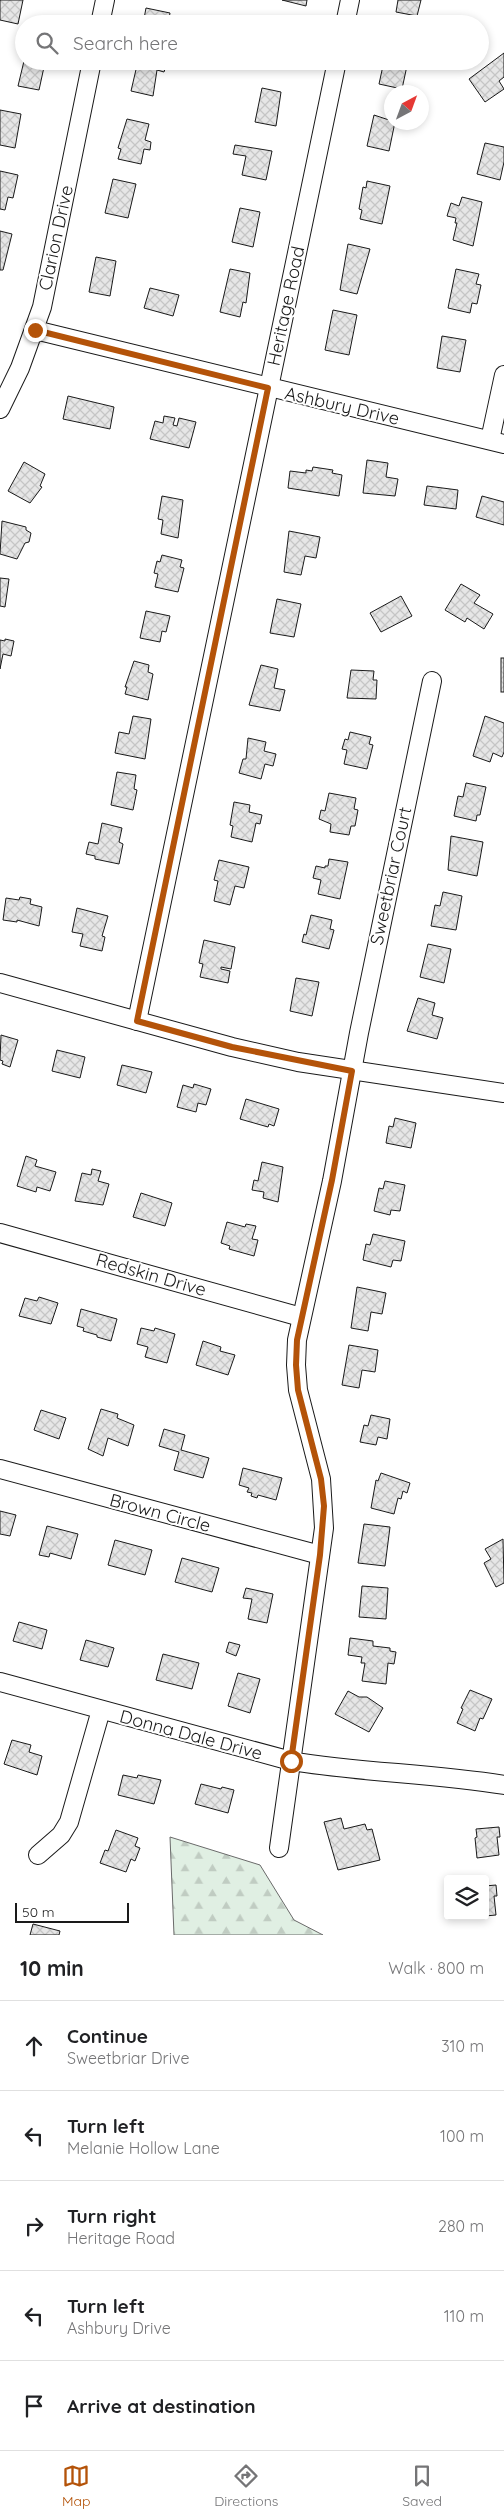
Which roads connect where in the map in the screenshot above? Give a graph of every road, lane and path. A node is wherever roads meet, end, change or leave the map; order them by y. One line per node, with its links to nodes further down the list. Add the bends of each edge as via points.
1 (105, 0): 3 (street)
2 (350, 0): 4 (street)
3 (102, 15)
4 (347, 15)
5 (90, 70): 7 (street, Clarion Drive)
6 (335, 70): 9 (street, Heritage Road)
7 (35, 330): 9 (street, Ashbury Drive); 10 (street, Clarion Drive)
8 (504, 375): 11 (street)
9 (268, 388): 11 (street, Ashbury Drive); 14 (street, Heritage Road)
10 (0, 409)
11 (497, 442)
12 (432, 681): 15 (street, Sweetbriar Court)
13 (0, 983): 14 (street)
14 (137, 1021): 15 (street, via 232,1047)
15 (352, 1071): 16 (street); 18 (street, Sweetbriar Court)
16 (504, 1093)
17 (0, 1233): 18 (street, Redskin Drive)
18 (302, 1317): 20 (street, Sweetbriar Court, via 296,1365 300,1397 321,1479 324,1506)
19 (0, 1469): 20 (street, Brown Circle)
20 (320, 1555): 23 (street, Sweetbriar Court)
21 (0, 1682): 22 (street, Donna Dale Drive)
22 (101, 1710): 23 (street, Donna Dale Drive); 26 (street, via 69,1822 62,1835)
23 (291, 1761): 24 (street, Donna Dale Drive, via 330,1768 411,1773); 25 (street, Sweetbriar Court)
24 (504, 1785)
25 (278, 1848)
26 (38, 1856)

